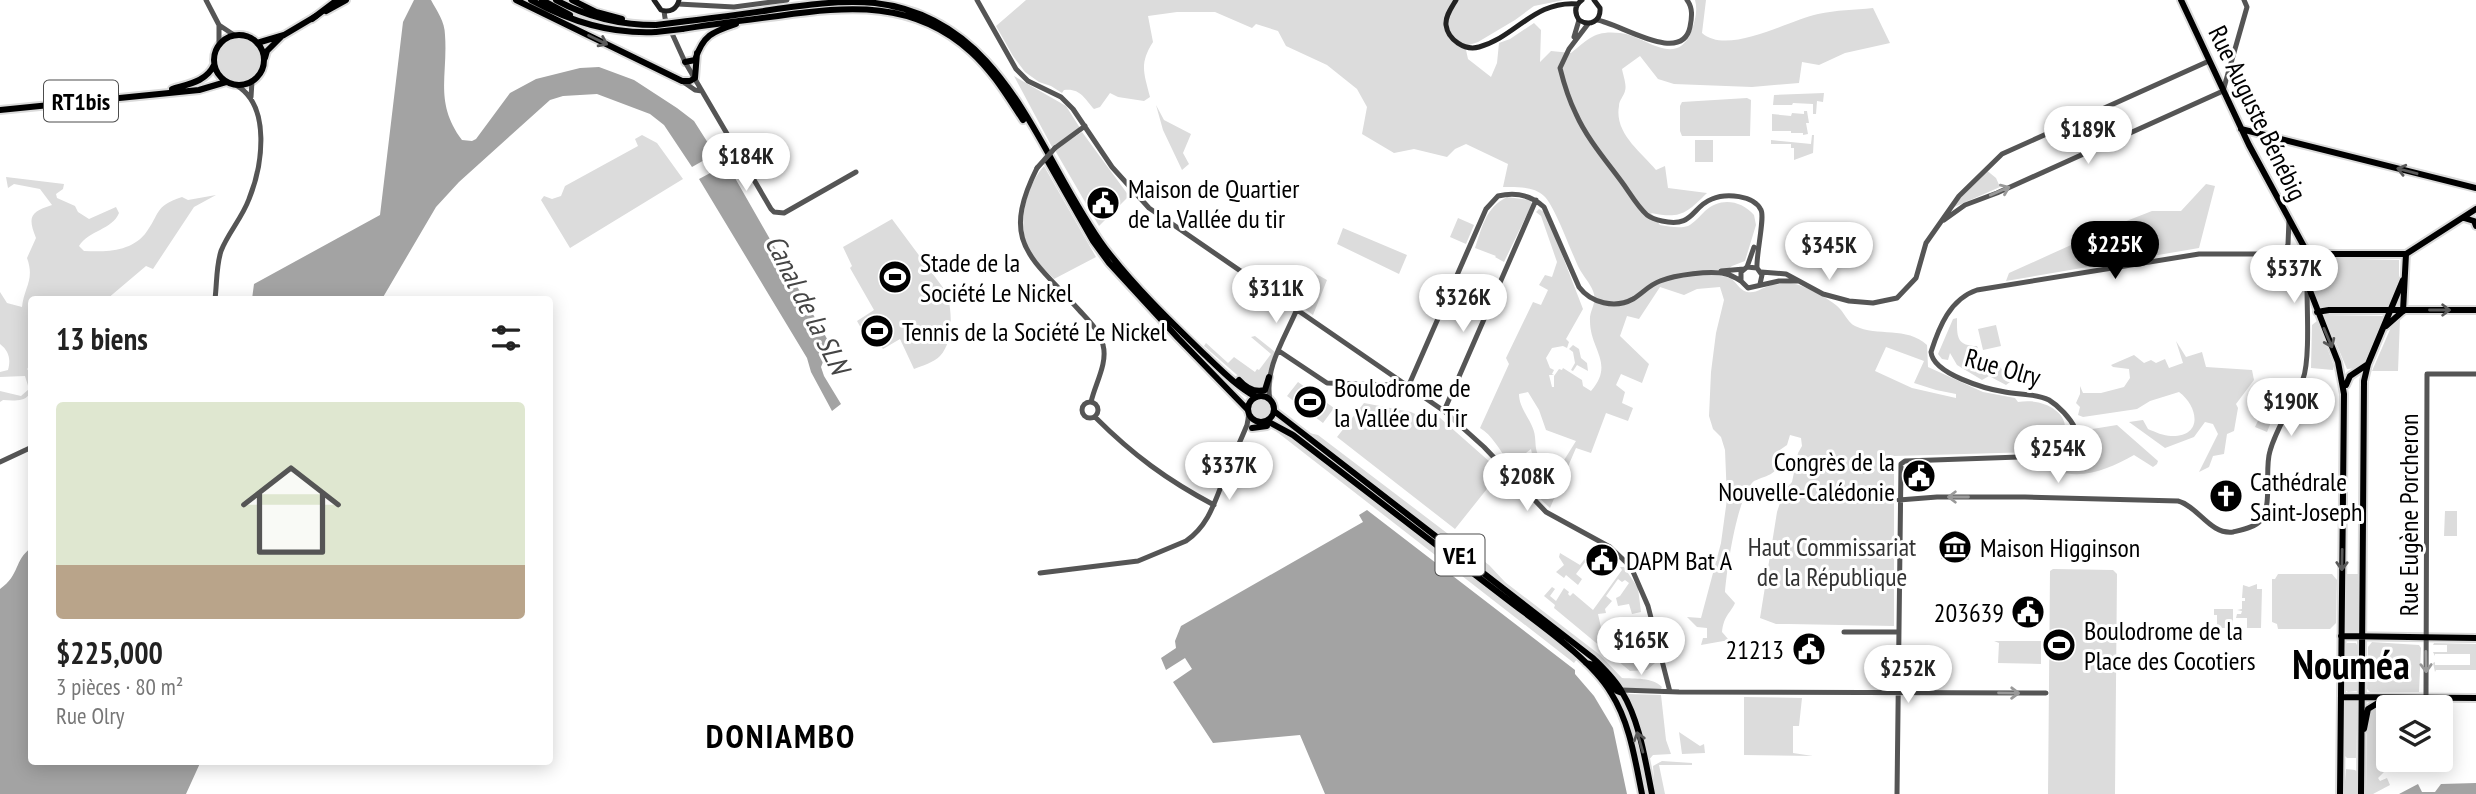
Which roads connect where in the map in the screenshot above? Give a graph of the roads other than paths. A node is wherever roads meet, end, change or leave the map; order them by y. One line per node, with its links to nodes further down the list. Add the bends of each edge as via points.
1 (206, 0): 30 (street)
2 (337, 0): 25 (main road)
3 (345, 0): 25 (main road)
4 (516, 0): 21 (main road)
5 (522, 0): 21 (main road)
6 (531, 0): 35 (main road, via 578,22)
7 (542, 0): 35 (main road)
8 (556, 0): 31 (main road, via 596,18)
9 (572, 0): 31 (main road, via 596,12)
10 (654, 0): 22 (main road)
11 (787, 0): 18 (street, via 734,6)
12 (977, 0): 56 (street, via 1016,69 1028,81 1064,100)
13 (1456, 0): 20 (main road, via 1446,21 1448,33 1461,45 1475,48)
14 (1594, 0): 24 (main road)
15 (1687, 0): 33 (street, via 1692,8 1690,28 1677,44 1657,42)
16 (2181, 0): 43 (main road, Rue Auguste Bénébig)
17 (2244, 0): 52 (street, via 2247,7)
18 (678, 2): 22 (main road, via 673,10)
19 (1580, 2): 20 (main road); 23 (main road)
20 (1553, 7): 23 (main road)
21 (537, 10): 48 (main road, one-way to 48)
22 (664, 11): 44 (street)
23 (1576, 12): 27 (main road)
24 (1601, 12): 28 (main road); 33 (street)
25 (312, 19): 37 (main road)
26 (755, 19): 32 (main road); 41 (main road, via 708,36); 104 (main road, via 849,8 882,9 932,25 969,50 993,75 1026,124 1110,263)
27 (1579, 20): 29 (main road); 40 (street)
28 (1597, 20): 29 (main road); 33 (street)
29 (1588, 24): 40 (street)
30 (219, 25): 36 (street); 39 (street)
31 (647, 25): 34 (main road)
32 (681, 25): 34 (main road, bridge); 86 (main road, via 862,2 904,9 946,26 996,71 1106,249)
33 (1617, 26)
34 (656, 28): 35 (main road)
35 (611, 30)
36 (234, 35): 38 (main road); 39 (main road)
37 (284, 35): 38 (main road); 42 (main road)
38 (257, 43): 42 (main road)
39 (219, 44): 45 (main road)
40 (1569, 49): 68 (street, via 1560,68 1576,116 1646,214 1663,222 1682,221 1711,199 1740,197 1761,209)
41 (697, 52): 44 (main road, via 695,60); 46 (main road)
42 (264, 60): 47 (main road)
43 (2209, 61): 52 (main road, Rue Auguste Bénébig); 66 (street, via 2002,154 1959,196)
44 (685, 62): 46 (street)
45 (214, 65): 49 (main road); 53 (main road, RT1bis, via 201,79)
46 (695, 78): 48 (main road); 51 (street)
47 (252, 81): 50 (main road); 54 (street)
48 (682, 81): 51 (street)
49 (226, 82): 50 (main road); 53 (main road, RT1bis, via 199,90)
50 (236, 85): 54 (street)
51 (702, 91): 60 (street, via 774,212 788,211)
52 (2223, 91): 57 (main road, Rue Auguste Bénébig); 66 (street, one-way to 52, via 1965,205)
53 (162, 92): 55 (main road, RT1bis)
54 (251, 100): 80 (street, via 262,137 255,180 250,199 222,248)
55 (0, 110)
56 (1085, 126): 81 (street, via 1112,167 1149,208); 101 (street, bridge, via 1037,168 1023,203 1022,239 1031,258 1096,329 1103,344 1104,359)
57 (2241, 129): 58 (main road); 59 (main road, Rue Auguste Bénébig)
58 (2257, 134): 59 (main road, via 2249,139); 61 (main road, one-way to 58)
59 (2249, 145): 65 (main road, Rue Auguste Bénébig)
60 (856, 172)
61 (2475, 189)
62 (1536, 200): 74 (street, via 1549,216 1579,287 1593,299 1623,303 1660,281); 96 (street, via 1512,194 1495,197 1486,209); 103 (street)
63 (2476, 209): 64 (main road)
64 (2462, 218): 67 (main road); 71 (main road)
65 (2289, 220): 69 (street); 70 (main road, Rue Auguste Bénébig)
66 (1941, 222): 77 (street, via 1923,251 1916,278 1897,298 1849,301 1823,294)
67 (2476, 226)
68 (1760, 229): 72 (street); 73 (street)
69 (2285, 253): 70 (street, Rue Olry); 112 (street, Rue Olry, via 2199,254 1965,294 1954,303 1931,352 1936,365 1989,389 2049,401 2074,426 2072,435 2047,456 1905,461)
70 (2308, 254): 71 (main road, Rue Olry); 78 (main road)
71 (2406, 254): 75 (main road)
72 (1745, 268): 73 (street); 74 (street); 76 (street)
73 (1759, 270): 77 (street); 79 (street)
74 (1711, 273): 76 (street, via 1726,273)
75 (2403, 280): 82 (main road); 84 (main road)
76 (1741, 281): 79 (street, via 1751,288)
77 (1801, 281): 79 (street)
78 (2307, 283): 85 (main road); 87 (street)
79 (1760, 284)
80 (215, 296)
81 (1297, 309): 89 (street); 94 (street)
82 (2403, 310): 83 (main road, one-way to 83); 84 (main road); 88 (main road)
83 (2476, 310)
84 (2390, 311): 85 (main road); 88 (main road)
85 (2318, 313): 87 (street); 98 (main road, one-way to 98, via 2338,362)
86 (1165, 314): 93 (main road, via 1249,389 1265,390); 99 (main road, via 1242,390)
87 (2307, 328): 116 (street, via 2303,379 2269,452 2265,514 2250,527 2227,532)
88 (2384, 328): 90 (main road)
89 (1279, 351): 93 (street); 94 (street, via 1327,383 1389,386)
90 (2368, 364): 91 (main road); 95 (main road)
91 (2356, 374): 95 (main road); 98 (main road, via 2347,380)
92 (2476, 374): 123 (street, Rue Eugène Porcheron, via 2427,374)
93 (1269, 377): 97 (street)
94 (1396, 380): 96 (street)
95 (2364, 381): 122 (main road)
96 (1408, 387): 103 (street)
97 (1268, 390): 99 (street); 100 (street)
98 (2344, 394): 121 (main road, one-way to 121)
99 (1257, 397): 100 (main road); 104 (main road)
100 (1270, 400): 102 (main road)
101 (1091, 402): 105 (street, via 1099,409); 105 (street, via 1082,412 1088,418)
102 (1274, 411): 106 (main road); 126 (main road, VE1, via 1593,658)
103 (1444, 411): 127 (street, via 1546,512 1619,554 1630,567 1642,588)
104 (1249, 412): 106 (main road, via 1254,420); 109 (street)
105 (1096, 416): 115 (street, via 1144,462)
106 (1264, 422): 107 (street); 108 (main road, VE1)
107 (1252, 428): 108 (main road, via 1277,428); 109 (street)
108 (1293, 435): 125 (main road, VE1)
109 (1241, 440): 115 (street)
110 (28, 449): 111 (street)
111 (0, 462)
112 (1900, 476): 113 (street, via 1903,495); 114 (street)
113 (1908, 498): 114 (street); 116 (street, one-way to 113, via 2178,501)
114 (1899, 500): 120 (street)
115 (1214, 505): 118 (street, via 1202,528 1186,541 1138,561)
116 (2219, 529): 117 (street)
117 (2221, 537)
118 (1040, 573)
119 (1844, 632): 120 (street)
120 (1899, 632): 128 (street)
121 (2341, 636): 122 (main road); 131 (main road)
122 (2362, 636): 123 (main road); 132 (main road)
123 (2426, 637): 124 (main road); 130 (street, Rue Eugène Porcheron, one-way to 130)
124 (2476, 638)
125 (1584, 662): 126 (main road); 138 (main road, VE1, via 1618,705)
126 (1622, 691): 127 (street); 139 (main road, VE1, one-way to 126)
127 (1668, 692): 128 (street)
128 (1898, 692): 129 (street, one-way to 129); 140 (street)
129 (2046, 693)
130 (2426, 695)
131 (2341, 697): 132 (main road); 141 (main road)
132 (2361, 697): 133 (main road); 137 (main road)
133 (2376, 698)
134 (2453, 698): 135 (main road)
135 (2476, 698)
136 (2376, 704): 137 (main road, via 2365,718)
137 (2361, 792)
138 (1642, 794)
139 (1652, 794)
140 (1897, 794)
141 (2340, 794)

